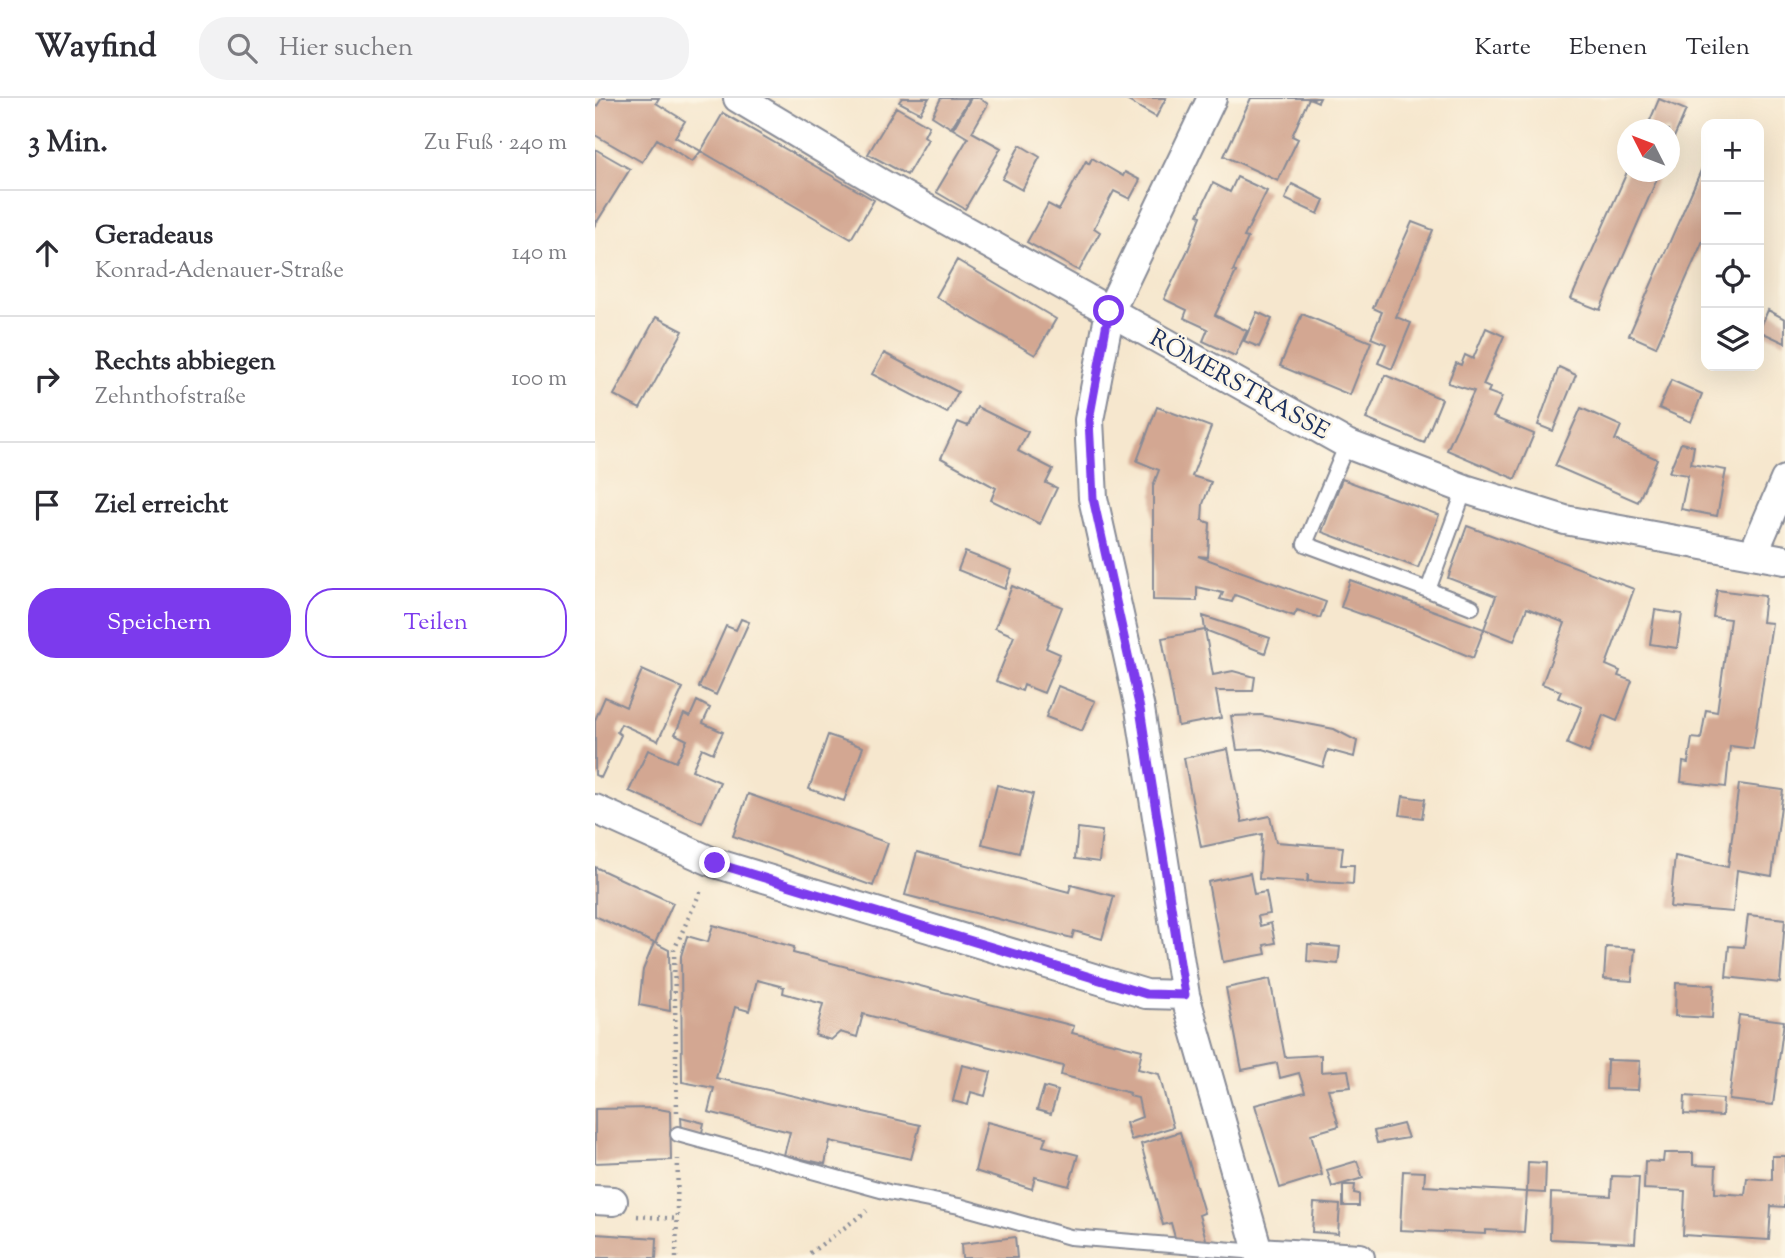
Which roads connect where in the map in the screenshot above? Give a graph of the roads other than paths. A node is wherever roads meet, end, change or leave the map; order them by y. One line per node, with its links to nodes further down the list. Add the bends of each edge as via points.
1 (738, 98): 3 (street, RÖMERSTRASSE)
2 (1212, 98): 3 (street)
3 (1109, 311): 4 (street, RÖMERSTRASSE); 12 (street, via 1089,420 1093,498 1140,709)
4 (1347, 444): 6 (street, RÖMERSTRASSE); 9 (lane, via 1305,544)
5 (1785, 480): 7 (street)
6 (1465, 489): 7 (street, RÖMERSTRASSE, via 1577,523); 9 (lane)
7 (1754, 552): 8 (street, RÖMERSTRASSE)
8 (1785, 560)
9 (1427, 590): 10 (lane)
10 (1472, 607)
11 (595, 809): 12 (street, via 715,863 1146,994)
12 (1185, 995): 14 (street)
13 (678, 1134): 14 (lane, via 1070,1237)
14 (1259, 1255): 15 (street)
15 (1360, 1258)

